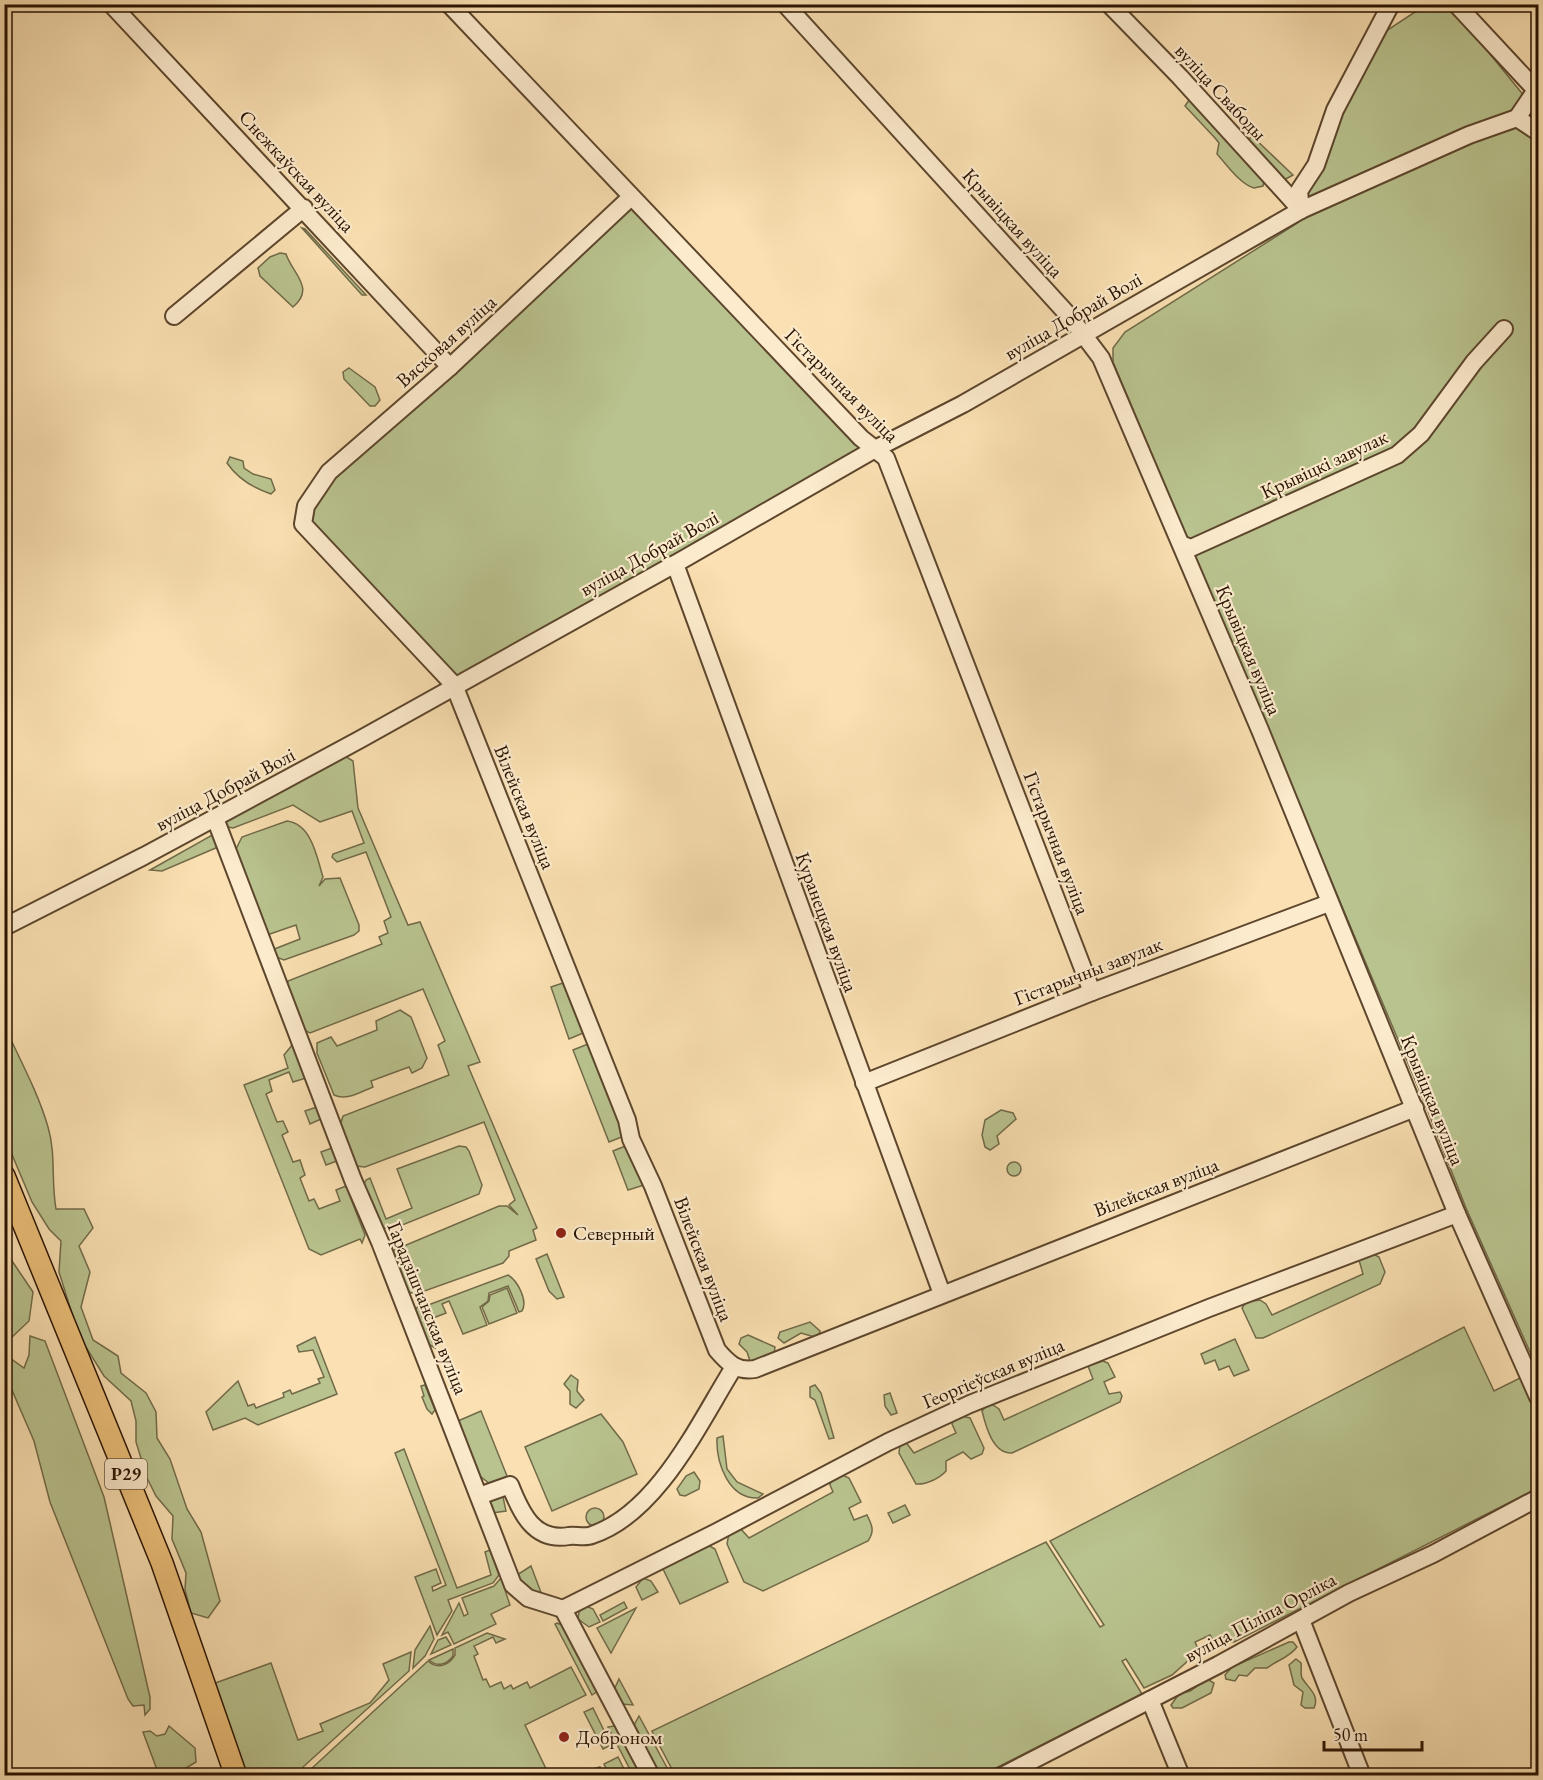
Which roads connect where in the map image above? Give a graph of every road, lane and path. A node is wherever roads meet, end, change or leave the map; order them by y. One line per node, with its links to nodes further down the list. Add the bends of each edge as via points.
1 (111, 4): 11 (street, Снежкаўская вуліца)
2 (448, 4): 10 (street, Гістарычная вуліца)
3 (785, 4): 15 (street, Крывіцкая вуліца)
4 (1109, 4): 12 (street, вуліца Свабоды)
5 (1391, 4): 12 (street, via 1335,110 1316,165 1299,191)
6 (1456, 4): 7 (street)
7 (1537, 88): 8 (street)
8 (1517, 118): 9 (street); 12 (street, вуліца Добрай Волі, via 1469,135)
9 (1539, 132)
10 (631, 197): 16 (street, Вясковая вуліца); 17 (street, Гістарычная вуліца)
11 (304, 208): 13 (street); 16 (street, Снежкаўская вуліца)
12 (1301, 210): 15 (street, вуліца Добрай Волі)
13 (174, 316)
14 (1504, 329): 19 (street, Крывіцкі завулак, via 1474,362 1421,434 1397,455 1191,548)
15 (1085, 335): 17 (street, вуліца Добрай Волі); 19 (street, Крывіцкая вуліца, via 1101,358)
16 (450, 367): 18 (street, Вясковая вуліца, via 329,472 306,506)
17 (875, 449): 20 (street, вуліца Добрай Волі); 25 (street, Гістарычная вуліца, via 886,458)
18 (303, 524): 21 (street, Вілейская вуліца)
19 (1183, 545): 23 (street, Крывіцкая вуліца)
20 (675, 564): 21 (street, вуліца Добрай Волі); 26 (street, Куранецкая вуліца)
21 (454, 686): 22 (street, вуліца Добрай Волі); 31 (street, Вілейская вуліца, via 717,1350)
22 (215, 818): 24 (street, вуліца Добрай Волі); 33 (street, Гарадзішчанская вуліца, via 353,1180)
23 (1329, 903): 25 (street, Гістарычны завулак); 27 (street, Крывіцкая вуліца)
24 (9, 925)
25 (1092, 992): 26 (street, Гістарычны завулак)
26 (864, 1083): 30 (street, Куранецкая вуліца)
27 (1414, 1108): 29 (street, Крывіцкая вуліца); 30 (street, Вілейская вуліца)
28 (4, 1176): 39 (main road, Р29, via 162,1563)
29 (1457, 1214): 32 (street, Крывіцкая вуліца); 35 (street, Георгіеўская вуліца, via 970,1404)
30 (942, 1294): 31 (street, Вілейская вуліца, via 755,1370)
31 (734, 1367): 33 (street, via 668,1474 628,1515 590,1536 559,1539 542,1532 520,1512 510,1485)
32 (1539, 1397)
33 (480, 1496): 35 (street, Гарадзішчанская вуліца, via 517,1591)
34 (1539, 1498): 36 (street, вуліца Піліпа Орліка)
35 (563, 1609): 40 (street)
36 (1301, 1620): 37 (street, вуліца Піліпа Орліка); 43 (street)
37 (1150, 1700): 38 (street, вуліца Піліпа Орліка); 42 (street)
38 (1022, 1771): 41 (street, вуліца Піліпа Орліка)
39 (236, 1776)
40 (651, 1776)
41 (1002, 1776)
42 (1181, 1776)
43 (1362, 1776)

